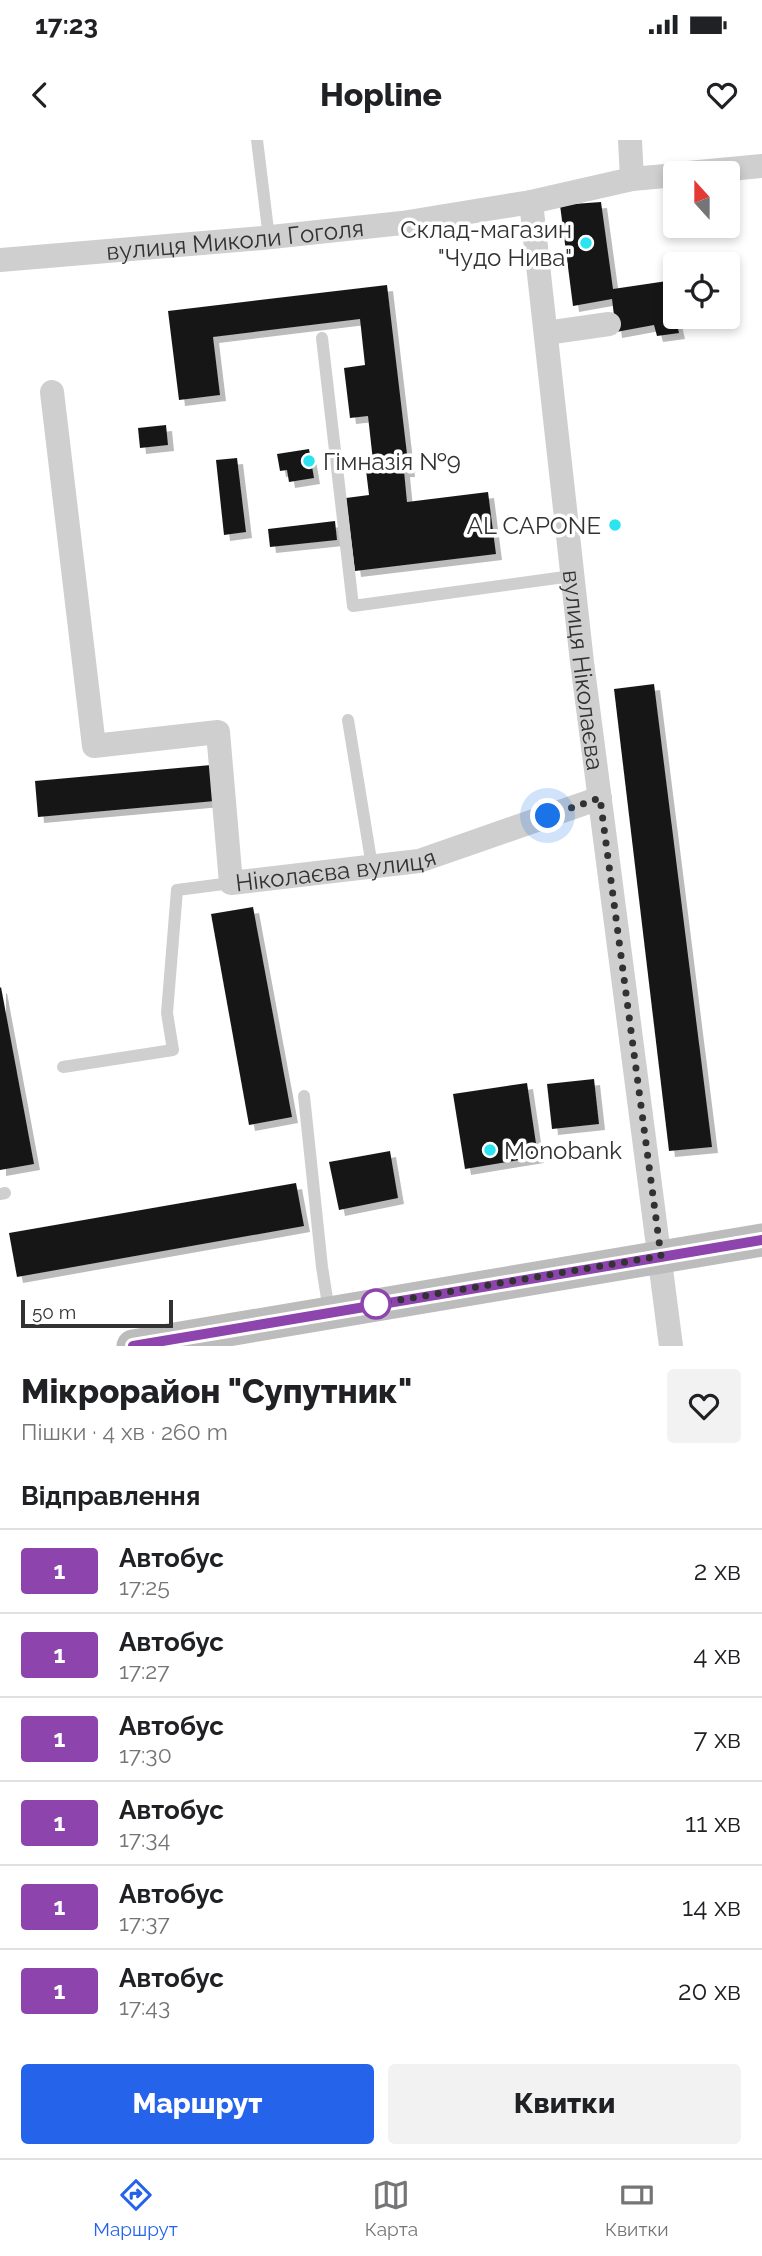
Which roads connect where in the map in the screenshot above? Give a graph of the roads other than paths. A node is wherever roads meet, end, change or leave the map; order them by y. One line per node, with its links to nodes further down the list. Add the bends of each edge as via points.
1 (257, 140): 8 (lane)
2 (630, 140): 6 (street)
3 (762, 166): 4 (street)
4 (740, 168)
5 (663, 175): 6 (street, вулиця Миколи Гоголя)
6 (632, 179): 7 (street, вулиця Миколи Гоголя)
7 (531, 202): 8 (street, вулиця Миколи Гоголя); 11 (street, вулиця Ніколаєва)
8 (269, 238): 9 (street, вулиця Миколи Гоголя)
9 (0, 260)
10 (609, 324): 11 (street)
11 (546, 333): 14 (street, вулиця Ніколаєва)
12 (322, 338): 14 (lane, via 353,606)
13 (52, 392): 18 (street, Ніколаєва вулиця, via 94,746 218,732)
14 (572, 576): 16 (street, вулиця Ніколаєва)
15 (348, 720): 17 (lane)
16 (600, 798): 17 (street, Ніколаєва вулиця, via 419,861); 22 (street, вулиця Ніколаєва)
17 (372, 866): 18 (street, Ніколаєва вулиця)
18 (231, 883): 19 (lane, via 177,890 167,1013 173,1050)
19 (63, 1067)
20 (304, 1096): 23 (lane)
21 (762, 1240): 22 (main road)
22 (661, 1256): 23 (main road); 25 (street, вулиця Ніколаєва)
23 (329, 1311): 24 (main road)
24 (133, 1346)
25 (671, 1346)

